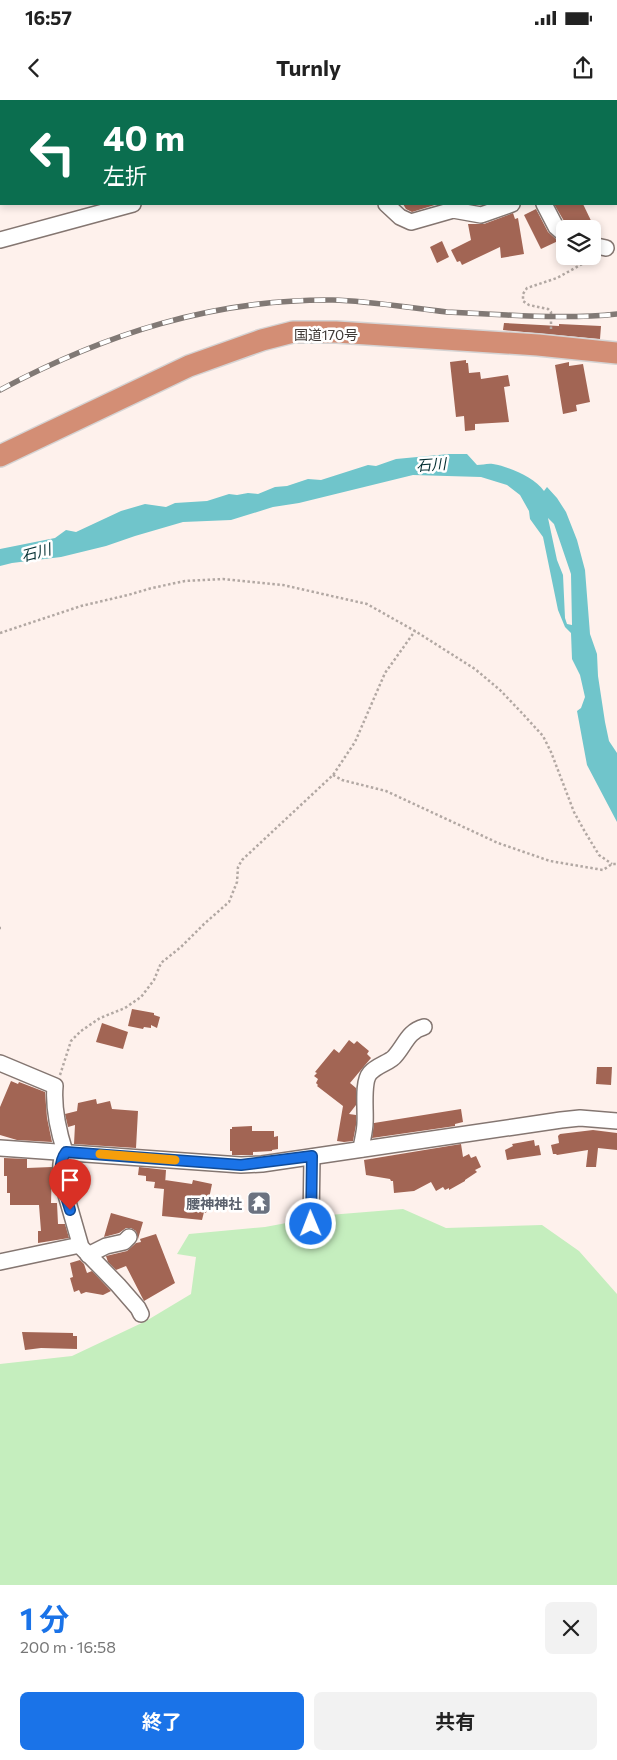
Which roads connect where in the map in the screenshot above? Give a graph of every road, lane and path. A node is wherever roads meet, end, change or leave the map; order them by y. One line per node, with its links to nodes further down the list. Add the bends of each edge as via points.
1 (129, 205): 6 (street)
2 (387, 205): 3 (street, via 411,222 453,210 481,215)
3 (509, 205)
4 (545, 205): 5 (street)
5 (556, 227)
6 (0, 240)
7 (579, 265): 8 (path, via 557,278 527,288 523,294 523,300 529,305 551,312)
8 (550, 346): 9 (highway, 国道170号); 10 (highway, 国道170号, via 293,332 189,366)
9 (617, 352)
10 (0, 456)
11 (415, 631): 12 (path, via 366,604 283,585 223,579 185,581 152,588 81,606); 13 (path, via 385,673 355,742); 14 (path, via 475,669 500,690 543,736 574,812 599,855)
12 (0, 633)
13 (333, 775): 14 (path, via 386,791 498,843 550,862 603,870); 18 (path, via 242,860 229,902 161,963 154,980 141,997 100,1018 71,1041)
14 (612, 864): 15 (path)
15 (617, 864)
16 (424, 1027): 21 (street, via 409,1035 394,1058 368,1074)
17 (0, 1063): 18 (street)
18 (56, 1086): 22 (street, via 54,1099)
19 (617, 1121): 21 (street, via 561,1120)
20 (0, 1148): 22 (street)
21 (361, 1149): 23 (street)
22 (66, 1152): 23 (street, via 241,1165); 26 (street, via 60,1170 62,1181)
23 (312, 1156): 24 (street)
24 (311, 1224)
25 (129, 1237): 26 (street, via 124,1242)
26 (84, 1250): 27 (street); 28 (street)
27 (0, 1262)
28 (141, 1314)

